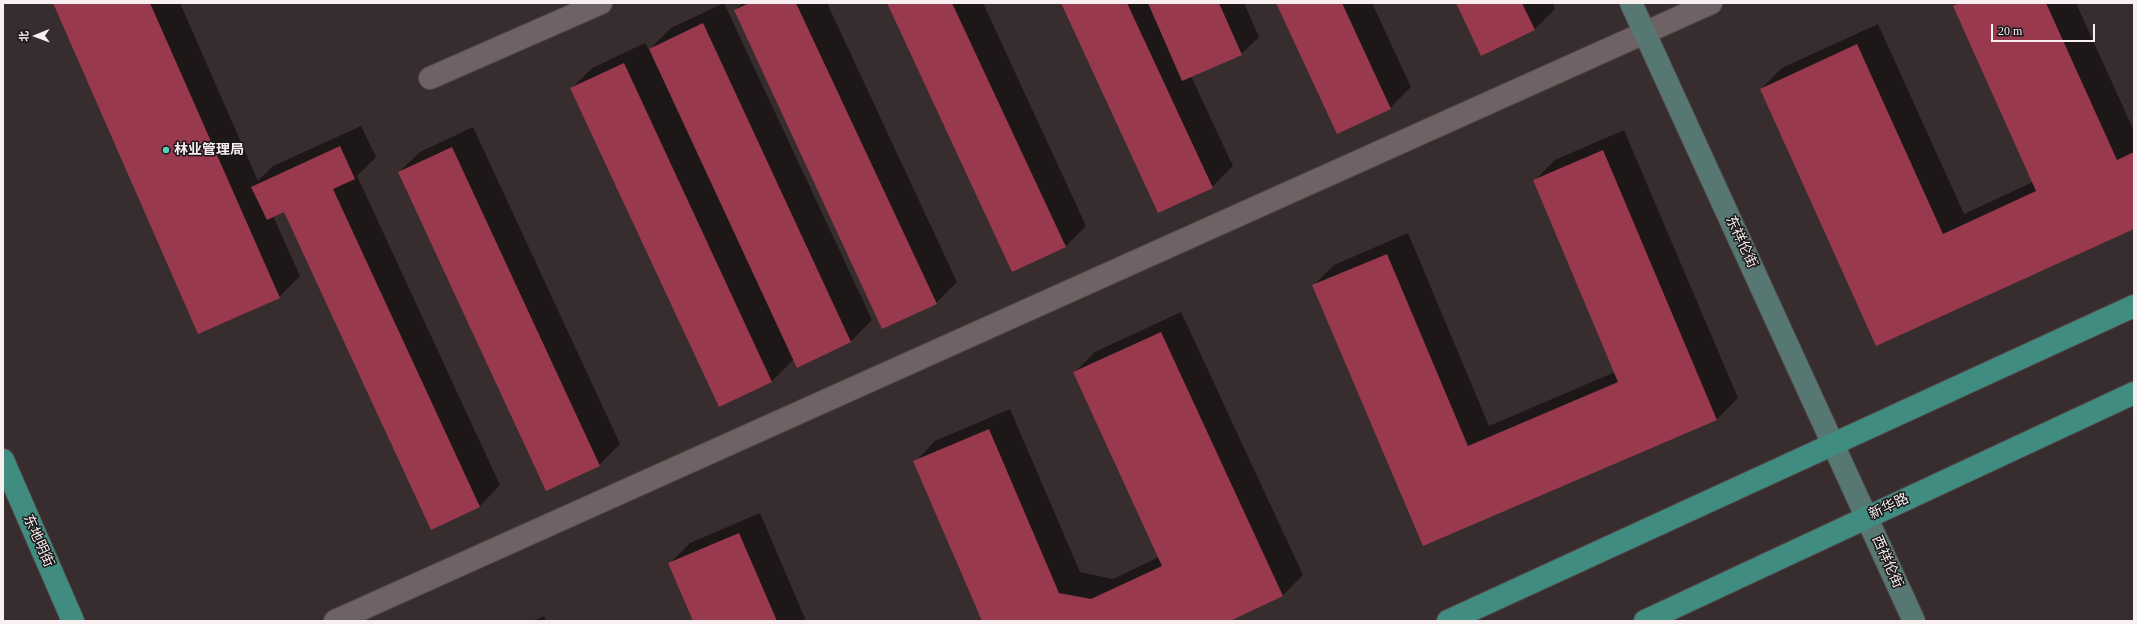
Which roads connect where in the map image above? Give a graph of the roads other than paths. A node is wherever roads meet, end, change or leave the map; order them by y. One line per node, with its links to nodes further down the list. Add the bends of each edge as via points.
1 (601, 3): 5 (street)
2 (1631, 3): 4 (street, 东祥伦街)
3 (1711, 3): 4 (street)
4 (1645, 32): 8 (street, 东祥伦街); 13 (street)
5 (430, 78)
6 (2134, 306): 8 (main road)
7 (2134, 393): 11 (main road, 新华路)
8 (1834, 444): 10 (street, 东祥伦街); 14 (main road)
9 (3, 460): 12 (main road, 东地明街)
10 (1851, 480): 11 (street, 西祥伦街)
11 (1867, 517): 15 (main road, 新华路); 16 (street, 西祥伦街)
12 (73, 621)
13 (335, 621)
14 (1448, 621)
15 (1645, 621)
16 (1914, 621)

